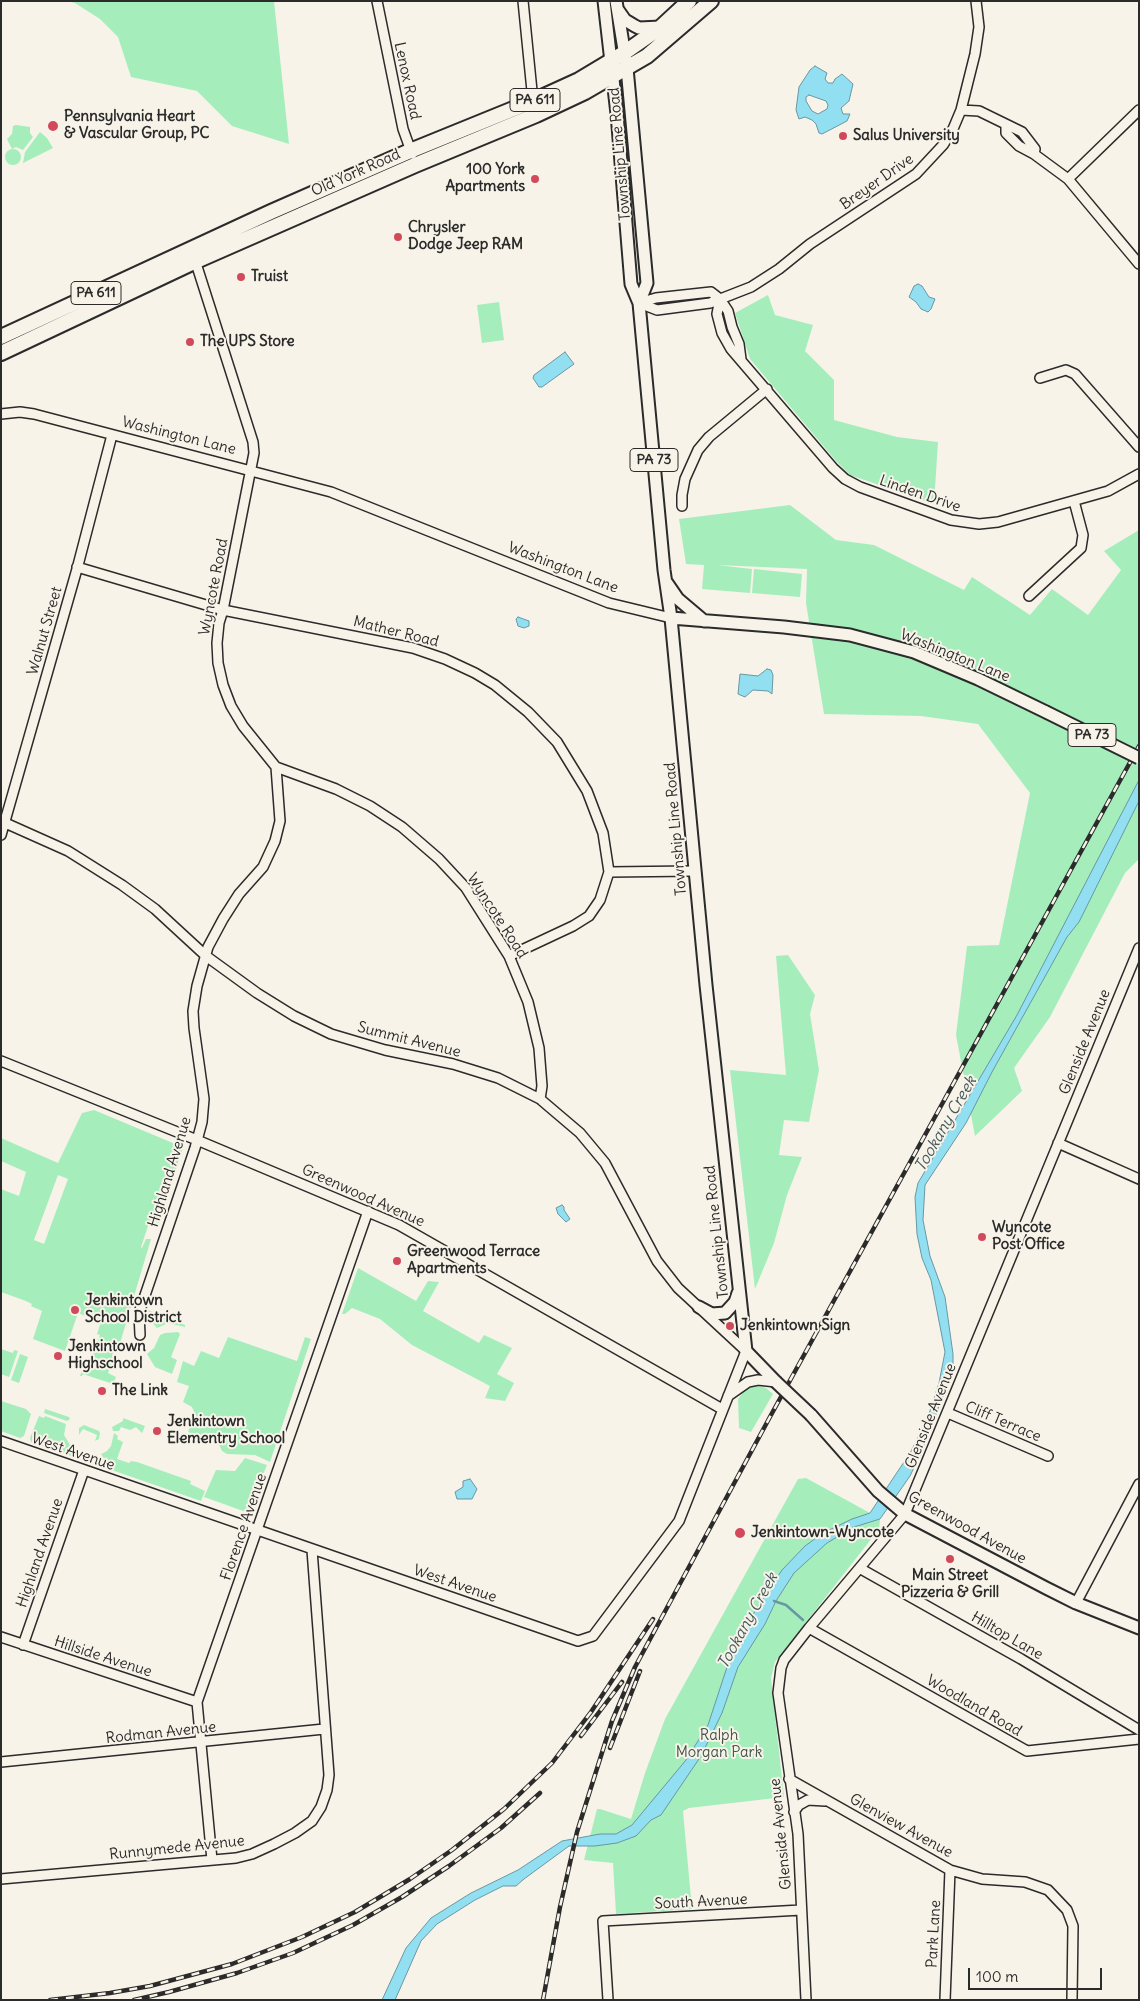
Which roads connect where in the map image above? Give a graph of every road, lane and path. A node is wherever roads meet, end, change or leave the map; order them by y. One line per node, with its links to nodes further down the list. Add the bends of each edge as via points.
1 (377, 1): 16 (street, Lenox Road)
2 (523, 1): 13 (street)
3 (604, 1): 10 (main road, Township Line Road / PA 73)
4 (689, 1): 8 (highway, Old York Road / PA 611)
5 (711, 1): 11 (highway, Old York Road / PA 611, via 668,40)
6 (976, 1): 14 (street, Breyer Drive, via 979,27)
7 (617, 6): 8 (main road, via 625,20 639,28); 9 (main road, Township Line Road / PA 73)
8 (661, 27): 9 (highway, Old York Road / PA 611)
9 (624, 53): 10 (highway, Old York Road / PA 611); 11 (main road, Township Line Road / PA 73)
10 (611, 60): 12 (main road, Township Line Road / PA 73); 13 (highway, Old York Road / PA 611)
11 (627, 68): 12 (highway, Old York Road / PA 611); 24 (main road, Township Line Road / PA 73, via 646,283)
12 (612, 76): 17 (highway, Old York Road / PA 611, via 536,115); 24 (main road, Township Line Road / PA 73, via 631,284)
13 (533, 102): 16 (highway, Old York Road / PA 611)
14 (960, 110): 18 (street, via 979,111 1006,126 1006,133 1019,146); 23 (street, Breyer Drive, via 943,145 916,174 751,287)
15 (1139, 110): 18 (street)
16 (410, 151): 17 (street, Lenox Road); 19 (highway, Old York Road / PA 611)
17 (415, 165): 20 (highway, Old York Road / PA 611)
18 (1068, 179): 22 (street)
19 (302, 199): 20 (highway); 21 (highway, Old York Road / PA 611)
20 (306, 213): 21 (highway, Old York Road / PA 611)
21 (193, 255): 25 (highway, Old York Road / PA 611); 26 (highway, Old York Road / PA 611); 32 (street, Wyncote Road, via 253,442)
22 (1139, 264)
23 (720, 298): 24 (street, Breyer Drive, via 710,303 657,310); 28 (street, Linden Drive, via 728,311 741,360)
24 (639, 303): 37 (main road, Township Line Road / PA 73)
25 (1, 337)
26 (1, 353)
27 (1040, 378): 31 (street, via 1066,370 1075,374)
28 (767, 389): 34 (street, Linden Drive, via 837,472 860,488 952,520 973,524 992,524); 35 (street, via 698,450 685,479)
29 (1, 414): 30 (street, Washington Lane, via 34,414)
30 (112, 435): 32 (street, Washington Lane); 36 (street, Walnut Street)
31 (1139, 446)
32 (252, 470): 39 (street, Wyncote Road); 40 (street, Washington Lane, via 331,492 609,603)
33 (1139, 474): 34 (street, Linden Drive, via 1108,492)
34 (1074, 501): 38 (street, via 1083,535 1081,548)
35 (682, 506)
36 (77, 568): 39 (street, Mather Road); 44 (street, Walnut Street)
37 (665, 580): 40 (main road, Township Line Road / PA 73); 41 (main road, via 678,598)
38 (1029, 596)
39 (223, 610): 43 (street, Wyncote Road, via 217,643 223,685 231,706); 46 (street, Mather Road, via 413,648 475,672 495,685 528,712 569,759 596,812)
40 (671, 618): 41 (main road, Washington Lane / PA 73); 47 (main road, Township Line Road)
41 (704, 621): 42 (main road, Washington Lane / PA 73, bridge, via 850,635 914,652 978,678)
42 (1139, 758)
43 (276, 767): 49 (street, Highland Avenue, via 280,821 276,841 263,867 239,894 223,919); 50 (street, Wyncote Road, via 336,789 402,827 466,888)
44 (3, 822): 45 (street, Walnut Street); 49 (street, Summit Avenue, via 68,851 125,887 155,909)
45 (1, 835)
46 (610, 872): 47 (street); 50 (street, Mather Road, via 600,900 589,916)
47 (694, 872): 57 (main road, Township Line Road)
48 (1139, 948): 54 (street, Glenside Avenue)
49 (206, 956): 52 (street, Summit Avenue, via 284,1010 331,1034 392,1052 453,1064 498,1078); 53 (street, Highland Avenue, via 193,1011 204,1099)
50 (509, 956): 52 (street, Wyncote Road, via 535,1029 542,1086)
51 (1, 1061): 53 (street, Greenwood Avenue)
52 (540, 1099): 58 (street, Summit Avenue, via 580,1134 605,1163 657,1262)
53 (197, 1140): 56 (street, Greenwood Avenue); 59 (street, Highland Avenue, via 139,1313)
54 (1058, 1143): 55 (street); 64 (street, Glenside Avenue)
55 (1139, 1179)
56 (368, 1211): 63 (street, Greenwood Avenue); 70 (street, Florence Avenue)
57 (738, 1291): 58 (main road, via 735,1302 725,1313 712,1314); 60 (main road, Township Line Road)
58 (699, 1307): 60 (street, Summit Avenue)
59 (140, 1335)
60 (746, 1352): 61 (main road, Greenwood Avenue); 62 (street, West Avenue)
61 (776, 1382): 62 (street, via 748,1382); 69 (main road, Greenwood Avenue, bridge, via 811,1415 878,1491)
62 (728, 1396): 63 (street, West Avenue)
63 (722, 1409): 71 (street, West Avenue, via 679,1521 593,1636 578,1641)
64 (948, 1413): 66 (street, Cliff Terrace); 69 (street, Glenside Avenue)
65 (1, 1442): 67 (street, West Avenue)
66 (1048, 1456)
67 (84, 1470): 70 (street, West Avenue); 77 (street, Highland Avenue)
68 (1139, 1484): 73 (street)
69 (905, 1514): 72 (street, Glenside Avenue); 73 (main road, Greenwood Avenue)
70 (258, 1531): 71 (street, West Avenue); 78 (street, Florence Avenue)
71 (312, 1550): 79 (street, Runnymede Avenue)
72 (861, 1569): 74 (street, Glenside Avenue); 80 (street, Hilltop Lane)
73 (1076, 1603): 75 (main road, Greenwood Avenue)
74 (810, 1628): 81 (street, Woodland Road, via 1027,1752); 84 (street, Glenside Avenue, via 784,1660 779,1675 778,1693)
75 (1139, 1628)
76 (1, 1637): 77 (street, Hillside Avenue)
77 (23, 1645): 78 (street, Hillside Avenue)
78 (197, 1702): 82 (street, Florence Avenue)
79 (324, 1729): 82 (street, Rodman Avenue); 87 (street, Runnymede Avenue, via 329,1775 321,1807 312,1821 252,1854)
80 (1139, 1730)
81 (1139, 1740)
82 (201, 1743): 83 (street, Rodman Avenue); 87 (street, Florence Avenue)
83 (1, 1762)
84 (789, 1779): 85 (street, Glenview Avenue); 86 (street, Glenside Avenue)
85 (830, 1802): 86 (street, Glenview Avenue, via 808,1800); 88 (street, Glenview Avenue)
86 (794, 1812): 90 (street, Glenside Avenue)
87 (212, 1860): 89 (street, Runnymede Avenue)
88 (950, 1870): 93 (street, Park Lane); 94 (street, Glenview Avenue, via 982,1879 1034,1884 1059,1900 1073,1926)
89 (1, 1879)
90 (801, 1910): 91 (street, South Avenue, via 603,1921); 92 (street, Glenside Avenue)
91 (608, 2000)
92 (806, 2000)
93 (945, 2000)
94 (1072, 2000)

